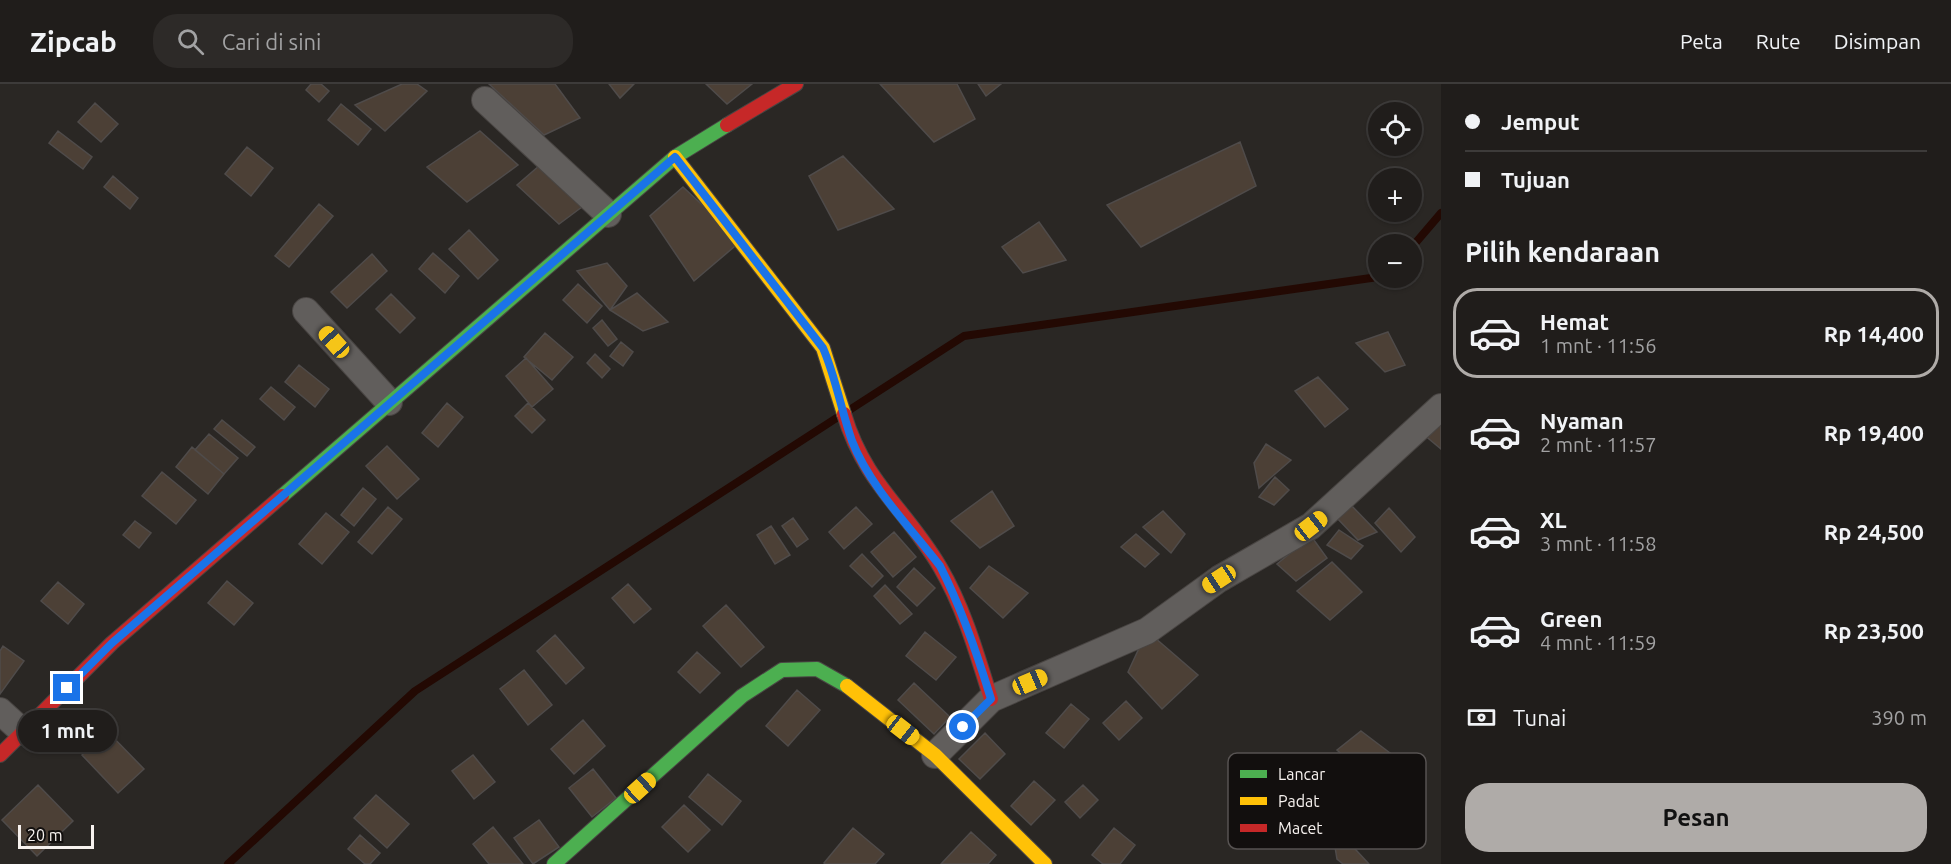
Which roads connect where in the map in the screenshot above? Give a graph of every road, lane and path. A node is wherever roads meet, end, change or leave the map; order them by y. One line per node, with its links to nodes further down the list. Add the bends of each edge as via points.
1 (796, 84): 3 (street)
2 (485, 100): 4 (street)
3 (675, 157): 4 (street); 8 (street, via 823,348 852,441 885,495 940,566 969,630)
4 (608, 214): 6 (street)
5 (306, 311): 6 (street)
6 (389, 402): 10 (street, via 112,643)
7 (1441, 407): 8 (street, via 1311,526 1219,579 1147,631)
8 (991, 699): 12 (street)
9 (0, 711): 10 (street)
10 (22, 732): 11 (street)
11 (0, 755)
12 (934, 755): 13 (street, via 839,680 817,669 782,670 742,696); 14 (street)
13 (554, 864)
14 (1045, 864)

